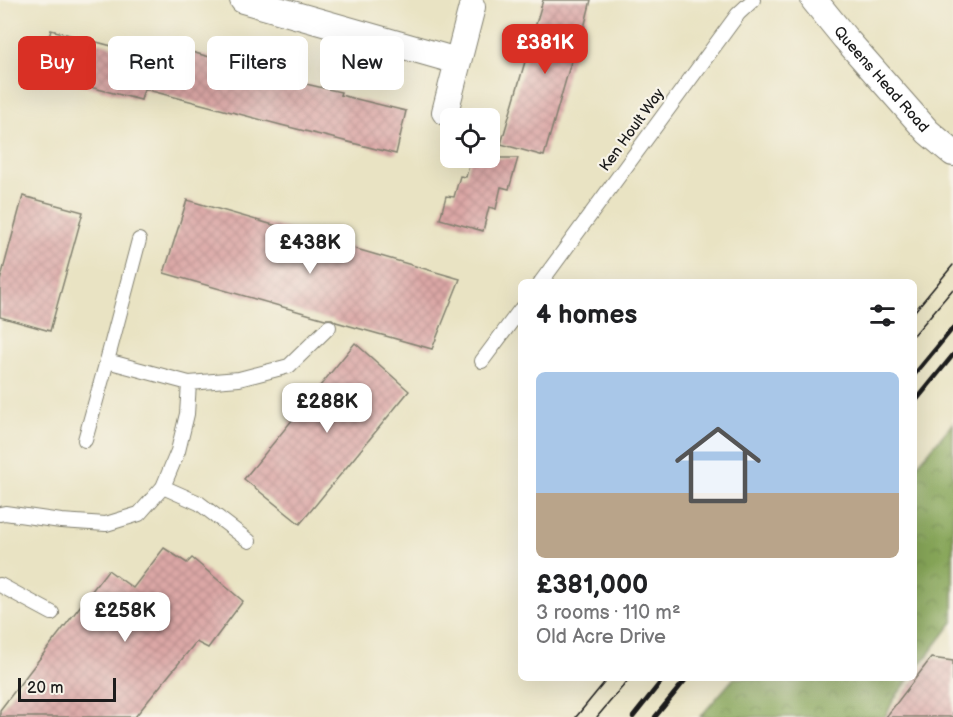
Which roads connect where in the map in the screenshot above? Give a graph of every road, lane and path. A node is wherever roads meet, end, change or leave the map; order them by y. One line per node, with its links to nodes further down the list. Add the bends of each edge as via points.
1 (243, 0): 5 (street)
2 (753, 0): 9 (lane, Ken Hoult Way, via 738,14)
3 (814, 0): 7 (street, Queens Head Road, via 928,132)
4 (473, 4): 5 (street)
5 (457, 61): 6 (street)
6 (445, 108)
7 (953, 153)
8 (139, 240): 12 (lane)
9 (543, 279)
10 (518, 312): 13 (lane)
11 (329, 327): 14 (lane, via 289,366 238,379)
12 (107, 361): 14 (lane); 15 (lane)
13 (482, 361)
14 (189, 383): 16 (lane, via 178,451)
15 (85, 440)
16 (163, 487): 17 (lane, via 139,514 105,524); 18 (lane, via 199,503)
17 (0, 514)
18 (249, 541)
19 (0, 585): 20 (lane)
20 (52, 613)

